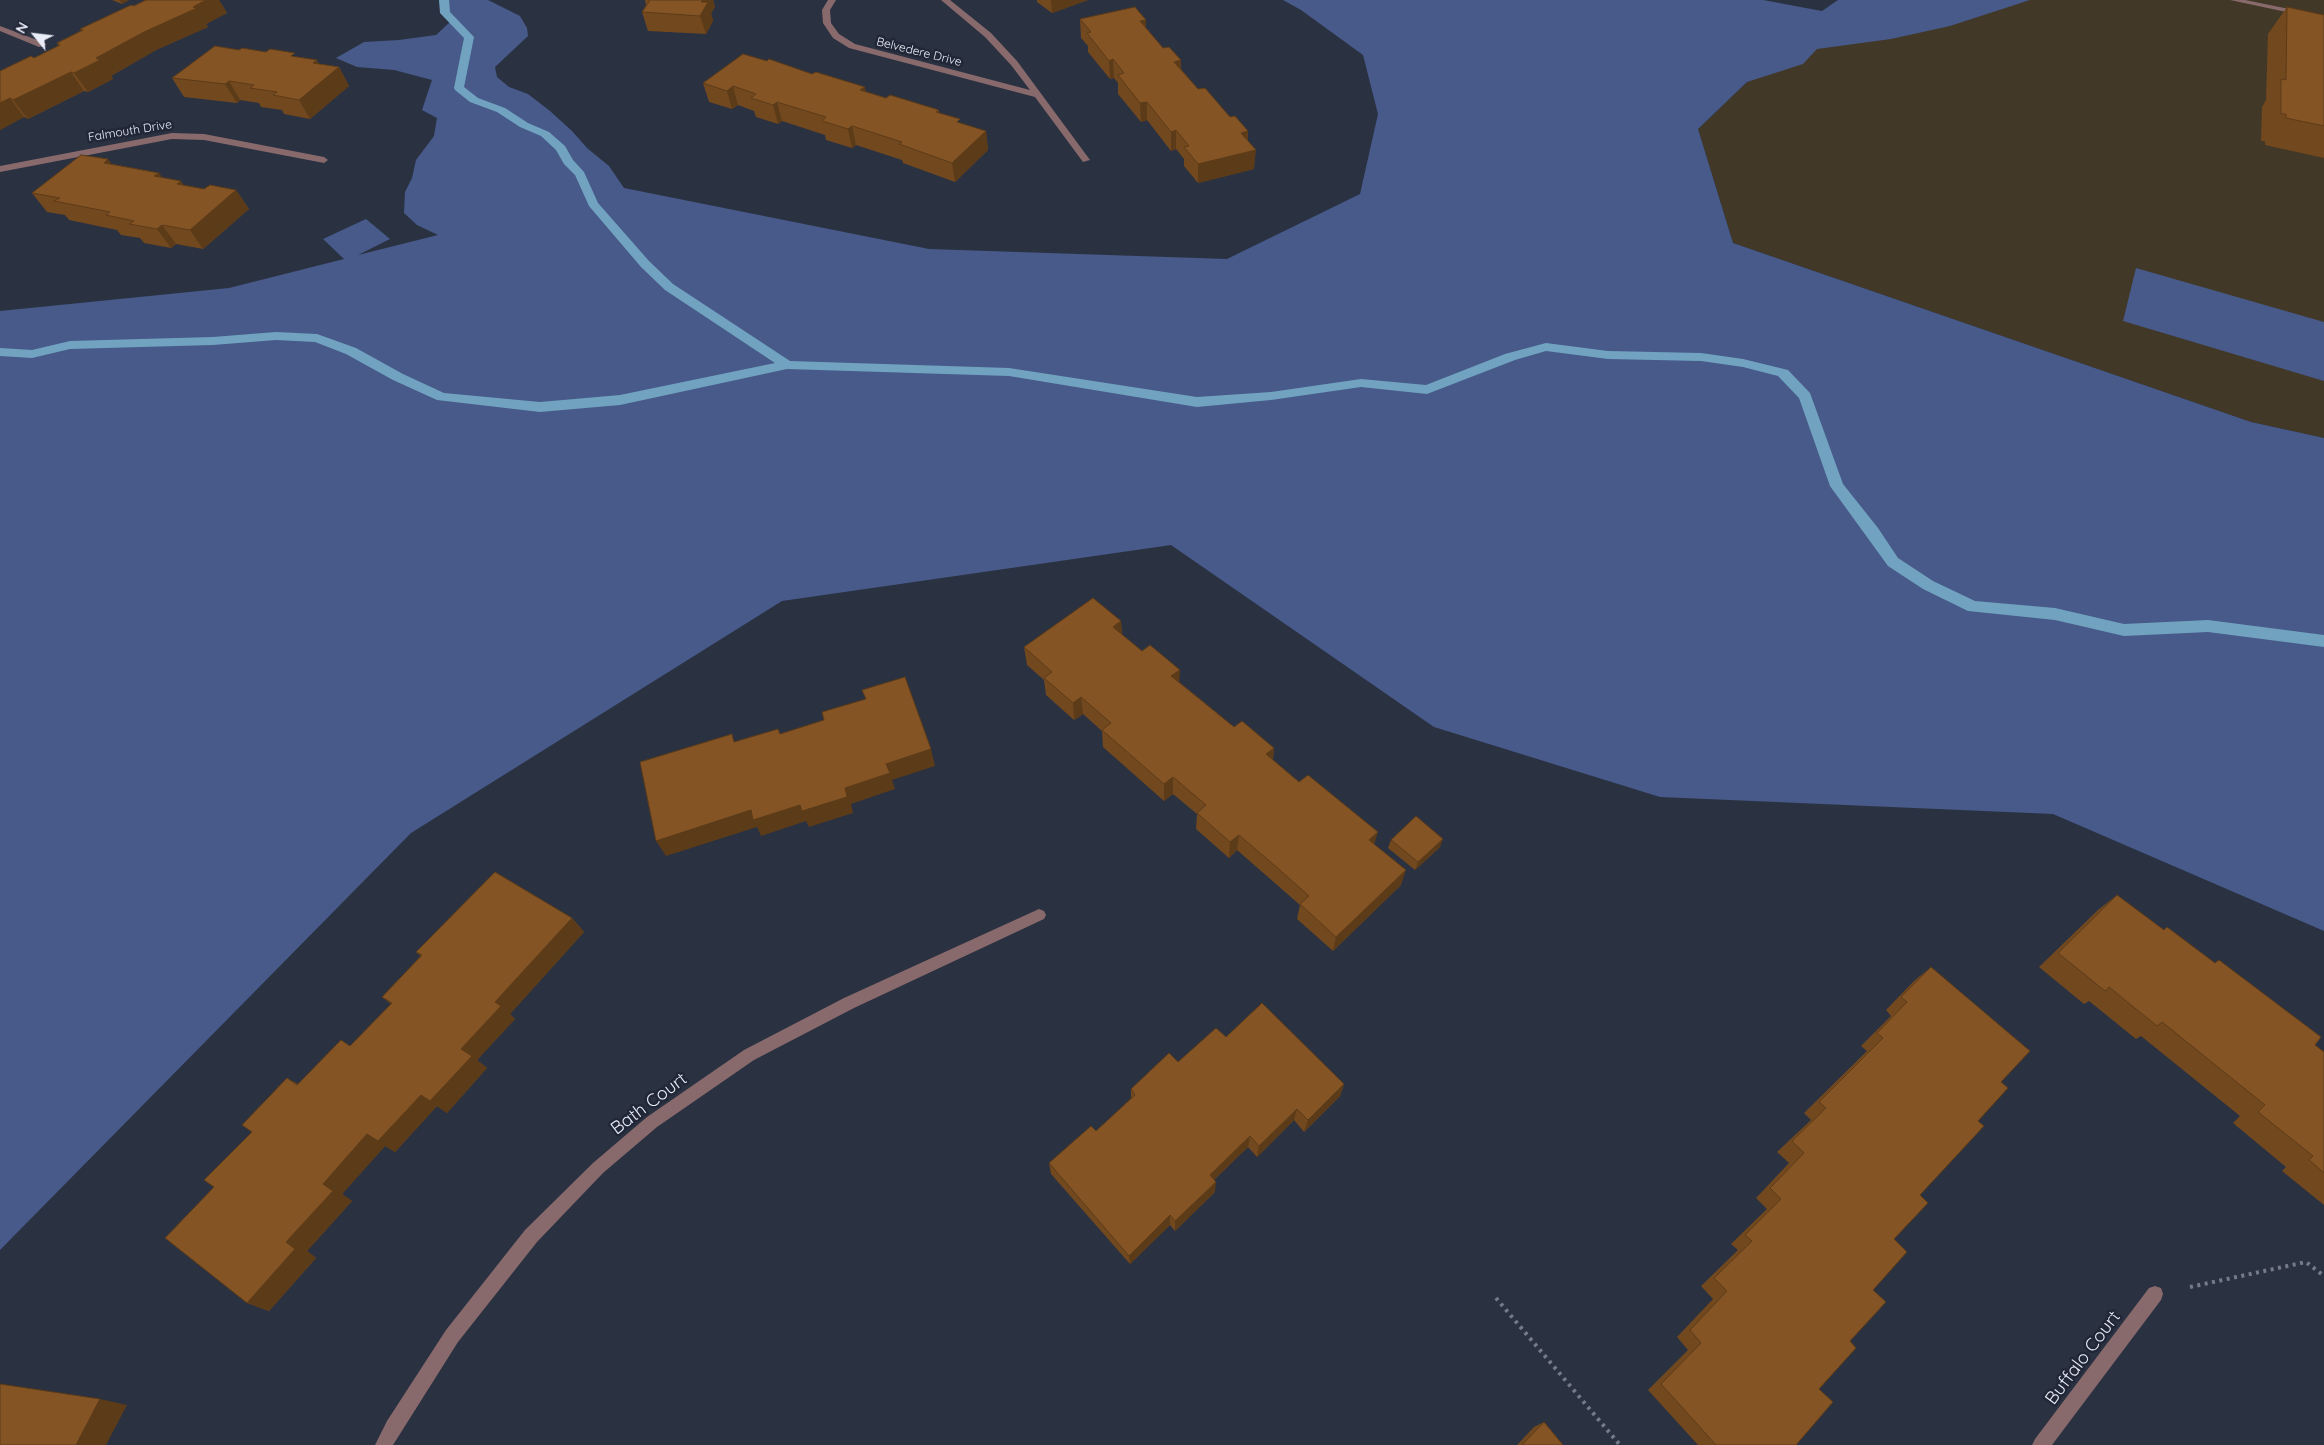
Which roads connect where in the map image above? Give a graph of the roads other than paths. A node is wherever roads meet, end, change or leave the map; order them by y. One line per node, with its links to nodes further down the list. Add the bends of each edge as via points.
1 (832, 0): 7 (street, Belvedere Drive, via 826,10 827,24 836,36 852,46)
2 (945, 0): 7 (street, via 988,35)
3 (2234, 0): 4 (street)
4 (2324, 18)
5 (0, 28): 6 (street)
6 (42, 45)
7 (1038, 95): 9 (street)
8 (324, 160): 10 (street, Falmouth Drive, via 204,137 172,136)
9 (1086, 160)
10 (0, 169)
11 (1039, 915): 13 (street, Bath Court, via 849,1002 749,1055 652,1122 598,1168 531,1236 452,1336)
12 (2156, 1294): 14 (street, Buffalo Court)
13 (384, 1445)
14 (2041, 1445)

